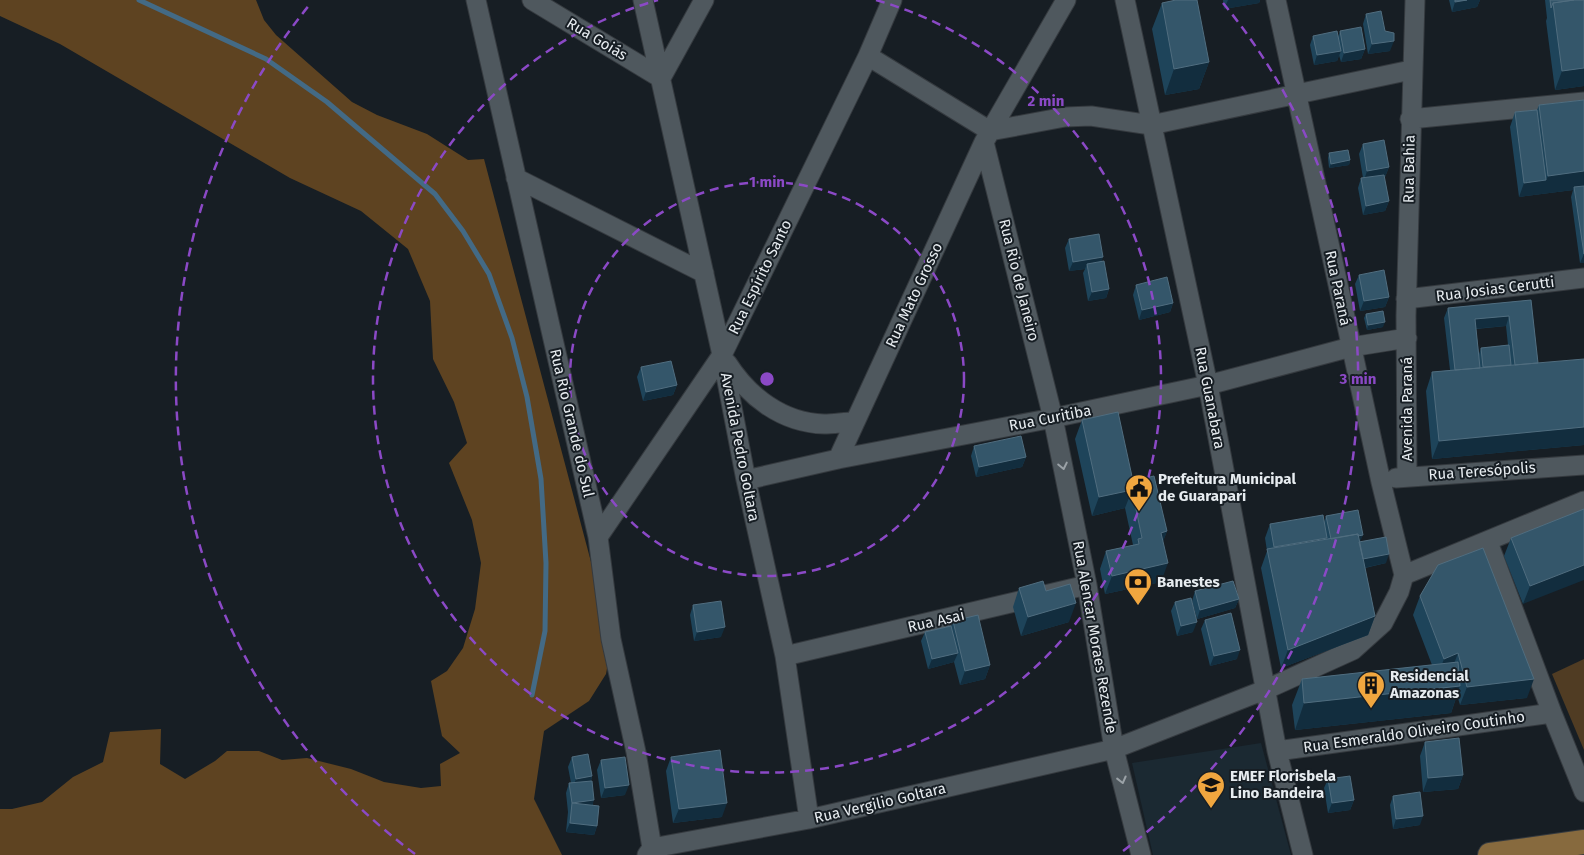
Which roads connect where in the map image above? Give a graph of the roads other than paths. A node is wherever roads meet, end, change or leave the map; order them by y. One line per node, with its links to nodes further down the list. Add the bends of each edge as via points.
1 (476, 0): 18 (street, Rua Rio Grande do Sul)
2 (532, 0): 12 (street, Rua Goiás)
3 (643, 0): 12 (street, Avenida Pedro Goltara)
4 (704, 0): 12 (street)
5 (892, 0): 10 (street, Rua Espírito Santo)
6 (1066, 0): 17 (street)
7 (1125, 0): 16 (street, Rua Guanabara)
8 (1276, 0): 13 (street, Rua Paraná)
9 (1415, 0): 11 (street, Rua Bahia)
10 (868, 56): 17 (street); 24 (street, Rua Espírito Santo)
11 (1411, 70): 13 (street); 15 (street, Rua Bahia)
12 (661, 78): 19 (street, Avenida Pedro Goltara)
13 (1296, 94): 16 (street); 23 (street, Rua Paraná)
14 (1584, 102): 15 (street)
15 (1410, 119): 21 (street, Rua Bahia)
16 (1151, 125): 17 (street, via 1091,116 1065,117); 25 (street, Rua Guanabara)
17 (987, 136): 26 (street, Rua Rio de Janeiro); 27 (street, Rua Mato Grosso)
18 (516, 178): 19 (street); 34 (street, Rua Rio Grande do Sul)
19 (704, 273): 24 (street, Avenida Pedro Goltara)
20 (1584, 278): 21 (street, Rua Josias Cerutti)
21 (1406, 299): 22 (street, Rua Bahia)
22 (1407, 338): 23 (street, Avenida Paraná); 30 (street, Avenida Paraná)
23 (1351, 347): 25 (street, Rua Curitiba); 32 (street, Rua Paraná)
24 (722, 355): 27 (street, via 739,382 763,404 792,418 823,424); 31 (street, Avenida Pedro Goltara); 34 (street, Rua Espírito Santo)
25 (1208, 385): 26 (street, Rua Curitiba); 39 (street, Rua Guanabara)
26 (1053, 418): 28 (street, Rua Curitiba); 37 (street, Rua Alencar Moraes Rezende, one-way to 37)
27 (855, 422): 28 (street, Rua Mato Grosso)
28 (838, 458): 31 (street, Rua Curitiba)
29 (1584, 465): 30 (street, Rua Teresópolis)
30 (1407, 476): 32 (street, Rua Teresópolis)
31 (746, 480): 38 (street, Avenida Pedro Goltara)
32 (1380, 482): 36 (street, Rua Paraná)
33 (1584, 501): 35 (street)
34 (598, 537): 46 (street, Rua Rio Grande do Sul, via 611,639 636,752)
35 (1488, 542): 36 (street); 40 (street)
36 (1404, 575): 39 (street, Rua Vergilio Goltara, via 1399,592 1369,637 1353,650)
37 (1087, 585): 38 (street, Rua Asai); 41 (street, Rua Alencar Moraes Rezende)
38 (784, 656): 44 (street, Avenida Pedro Goltara)
39 (1267, 689): 41 (street, Rua Vergilio Goltara); 42 (street, Rua Guanabara)
40 (1552, 713): 42 (street, Rua Esmeraldo Oliveiro Coutinho); 43 (street)
41 (1114, 749): 44 (street, Rua Vergilio Goltara); 47 (street, Rua Alencar Moraes Rezende, one-way to 47)
42 (1277, 751): 48 (street, Rua Guanabara)
43 (1584, 792)
44 (809, 819): 46 (street, Rua Vergilio Goltara)
45 (1584, 842): 49 (main road)
46 (650, 852)
47 (1141, 855)
48 (1303, 855)
49 (1490, 855)

